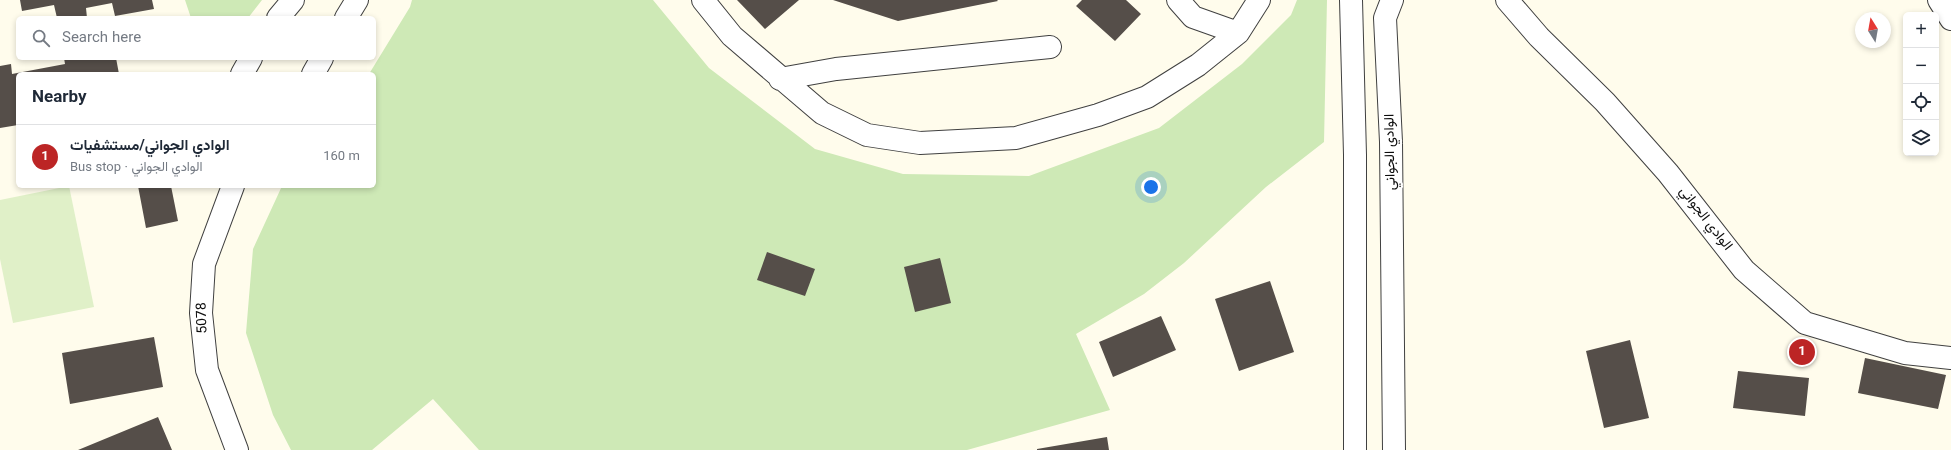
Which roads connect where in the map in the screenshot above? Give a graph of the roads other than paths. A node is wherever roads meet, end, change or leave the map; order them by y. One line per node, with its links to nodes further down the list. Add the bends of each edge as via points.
1 (293, 0): 10 (street)
2 (357, 0): 11 (street)
3 (703, 0): 19 (street, via 732,36)
4 (1178, 0): 13 (street, via 1193,17)
5 (1259, 0): 13 (street)
6 (1351, 0): 23 (street, via 1355,155)
7 (1392, 0): 24 (street, الوادي الجواني, via 1385,18 1391,142)
8 (1507, 0): 21 (street, الوادي الجواني, via 1539,37 1605,102 1668,173 1744,270 1805,323 1905,353)
9 (1939, 0): 12 (street)
10 (280, 16)
11 (347, 16)
12 (1951, 19)
13 (1238, 33): 19 (street, via 1198,65 1147,97 1098,115 1016,138 920,143 867,135 822,113)
14 (1050, 47): 19 (street, via 836,70)
15 (250, 60): 17 (street)
16 (321, 60): 18 (street)
17 (243, 72)
18 (314, 72)
19 (780, 79)
20 (232, 188): 22 (street, 5078, via 204,264 201,313 207,370)
21 (1951, 358)
22 (237, 450)
23 (1355, 450)
24 (1394, 450)

